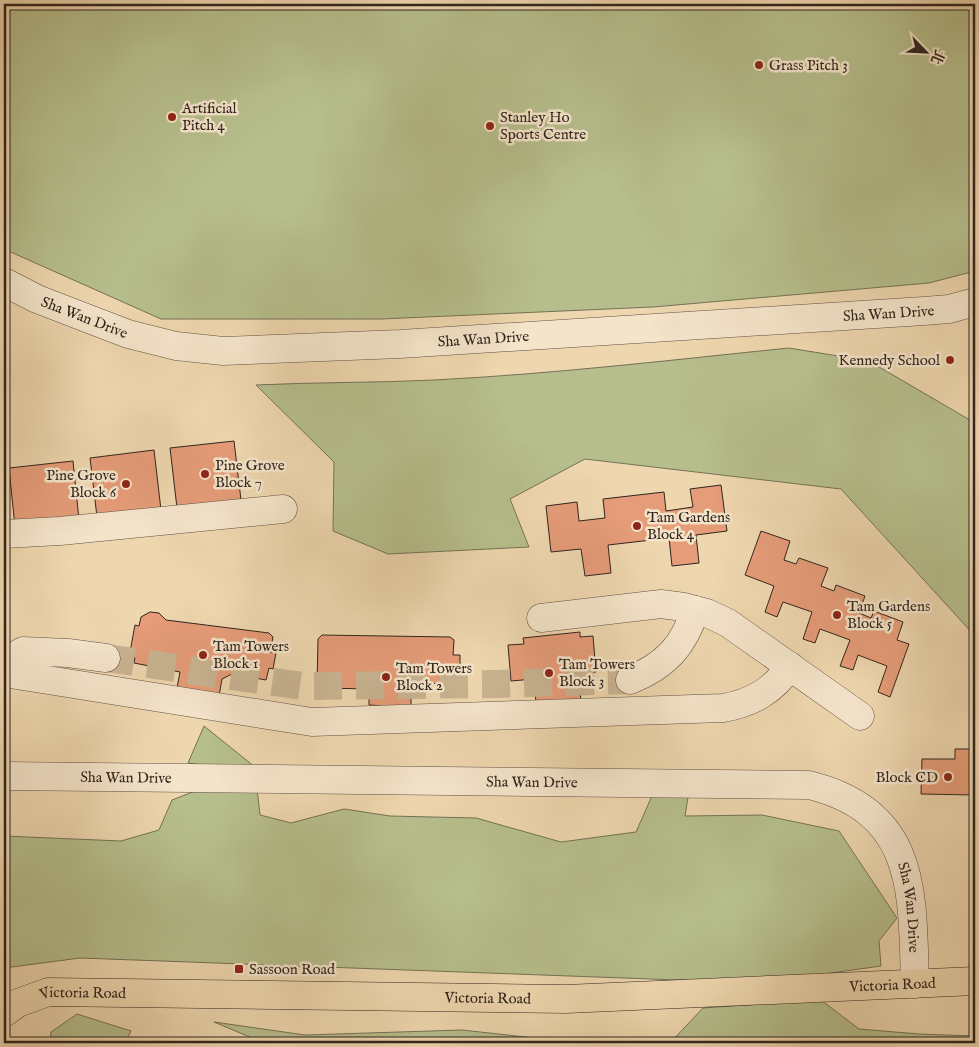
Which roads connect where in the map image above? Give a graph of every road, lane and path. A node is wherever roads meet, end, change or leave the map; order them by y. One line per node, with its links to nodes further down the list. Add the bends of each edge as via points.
1 (4, 282): 2 (street, Sha Wan Drive, via 44,302 128,334 176,346 223,351 400,344 924,311)
2 (975, 302)
3 (283, 509): 4 (street)
4 (4, 534)
5 (695, 610): 6 (street, via 661,604); 9 (street, via 728,623); 11 (street, via 690,626 672,653 660,665)
6 (541, 618)
7 (106, 658): 8 (street, via 23,651)
8 (4, 663)
9 (790, 666): 10 (street, via 762,696 723,708 312,722); 12 (street)
10 (4, 673)
11 (630, 680)
12 (860, 716)
13 (4, 776): 15 (street, Sha Wan Drive, via 809,785 836,794 864,809 894,844 910,885)
14 (975, 981): 15 (main road, Victoria Road)
15 (916, 984): 16 (main road, Victoria Road, via 566,999 48,992 18,1003)
16 (4, 1013)

